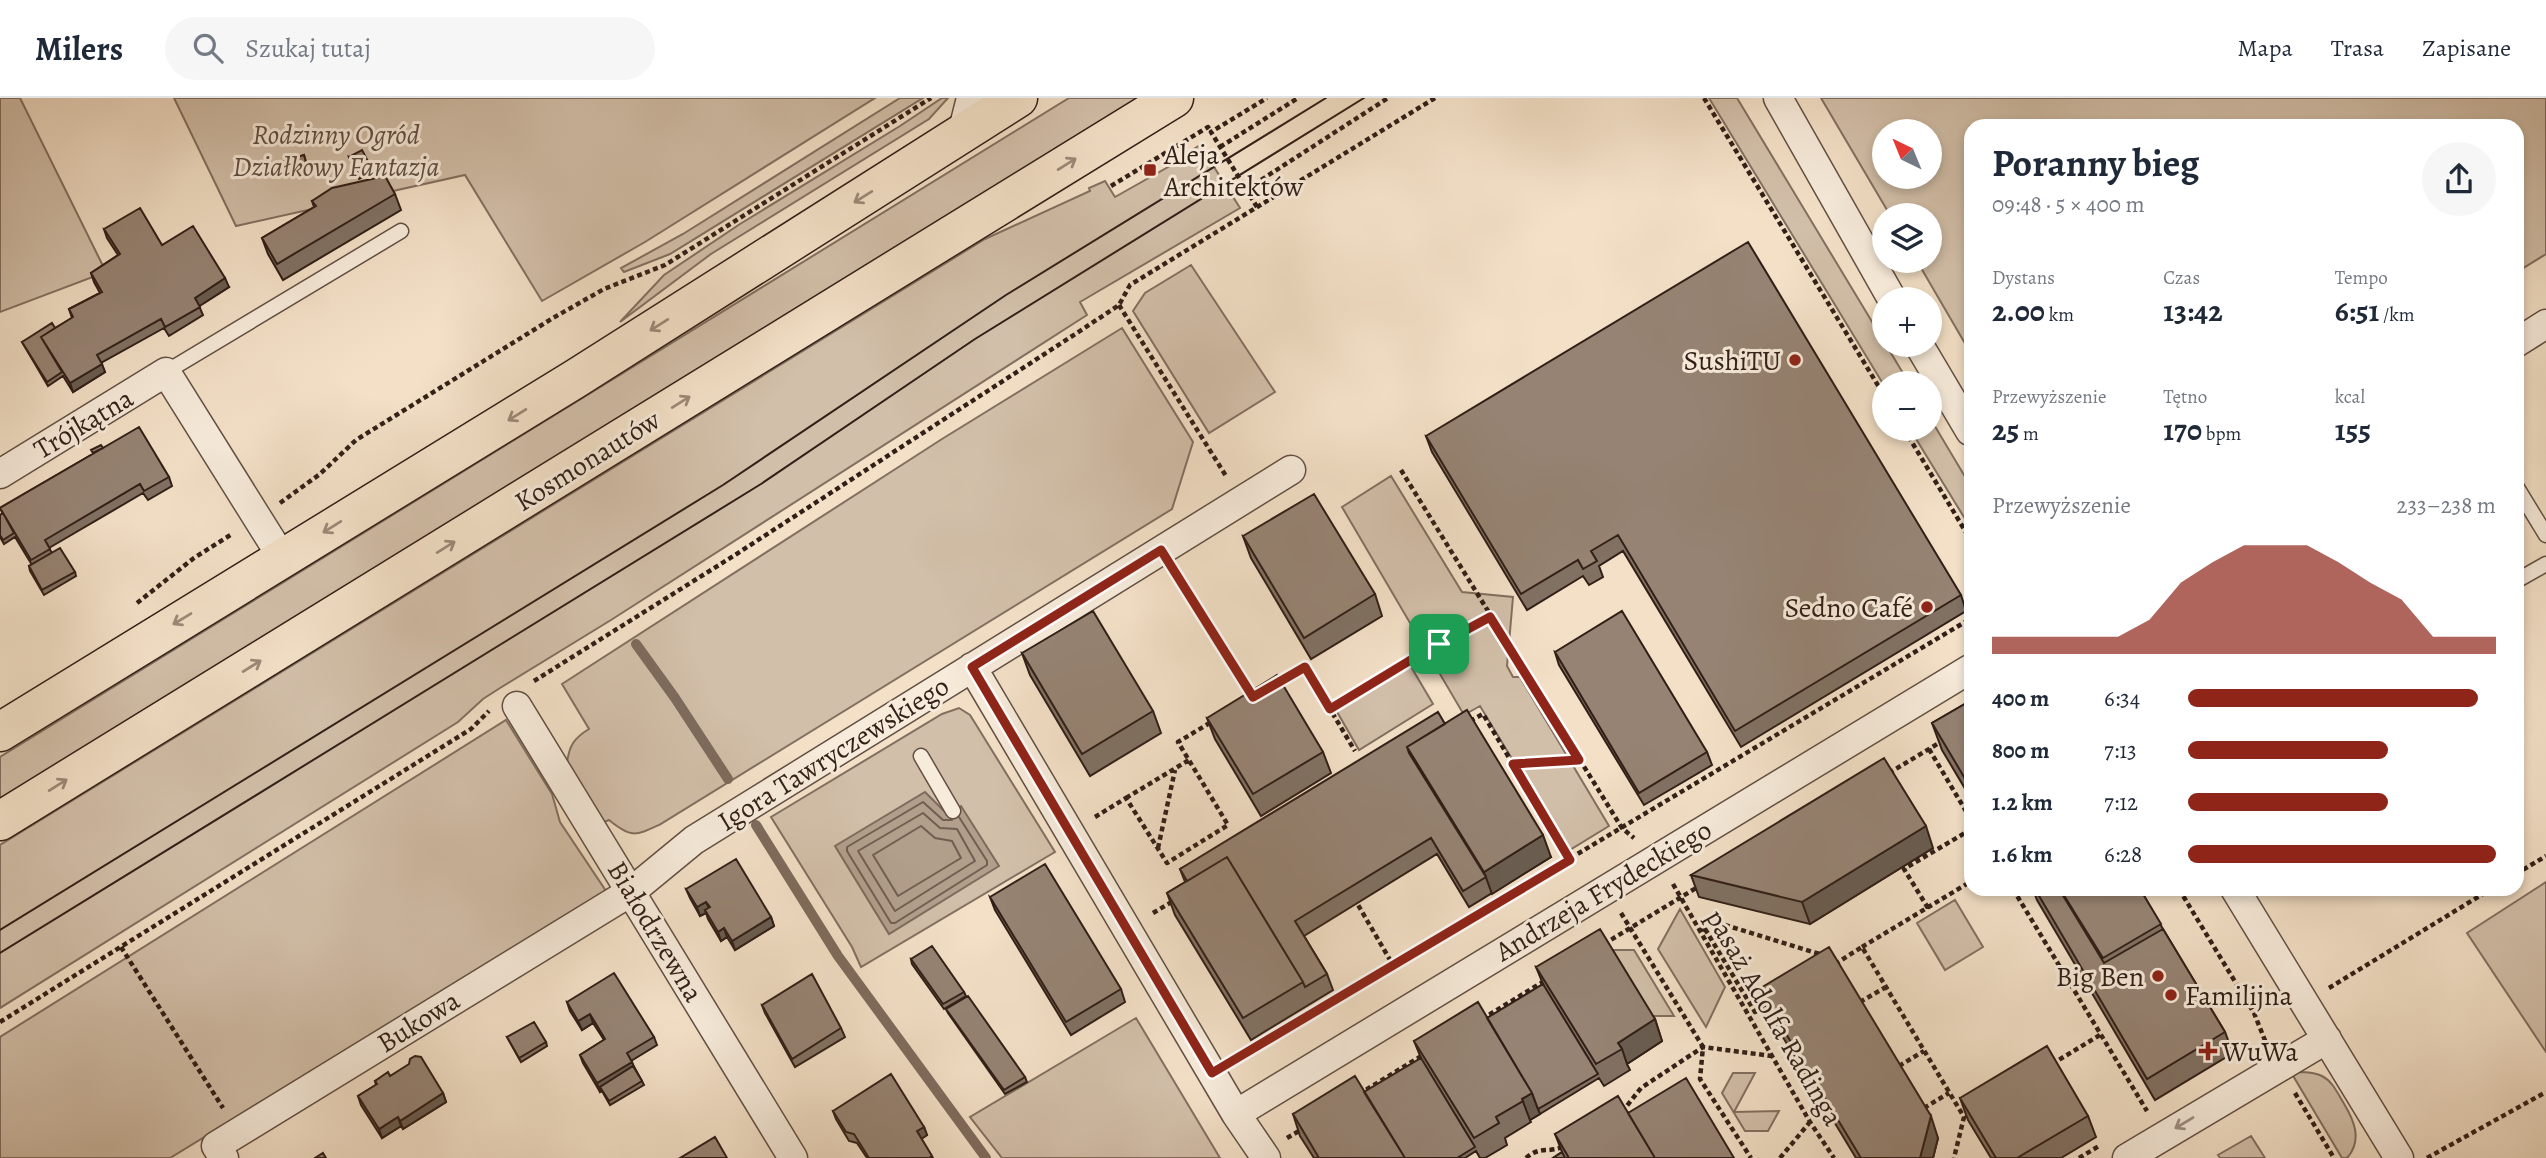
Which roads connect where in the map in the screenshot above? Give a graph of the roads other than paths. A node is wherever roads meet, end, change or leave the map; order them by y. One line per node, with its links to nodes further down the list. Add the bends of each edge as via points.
1 (971, 98): 5 (street)
2 (1018, 98): 5 (main road)
3 (1174, 98): 26 (main road, Kosmonautów, one-way to 3)
4 (1778, 98): 7 (street)
5 (962, 134): 17 (main road, one-way to 17)
6 (401, 231): 11 (lane)
7 (1885, 287)
8 (2545, 327): 9 (street)
9 (2524, 339)
10 (1926, 357): 12 (street)
11 (166, 373): 14 (street, Trójkątna); 17 (street)
12 (1964, 421)
13 (1291, 470): 20 (street, Igora Tawryczewskiego)
14 (0, 474)
15 (2524, 499): 16 (lane)
16 (2546, 535)
17 (283, 559): 23 (main road, one-way to 23)
18 (2546, 564): 19 (lane)
19 (2524, 576)
20 (972, 667): 27 (street, Igora Tawryczewskiego, via 694,840); 30 (street)
21 (1964, 673): 30 (street, Andrzeja Frydeckiego)
22 (513, 698): 27 (street, Białodrzewna)
23 (0, 732)
24 (921, 756): 25 (lane)
25 (953, 811)
26 (0, 821)
27 (632, 891): 31 (street, Bukowa); 34 (street, Białodrzewna)
28 (2239, 896): 29 (street)
29 (2327, 1039): 32 (street); 35 (street, one-way to 35)
30 (1237, 1114): 33 (street)
31 (219, 1149)
32 (2389, 1154)
33 (1264, 1155)
34 (793, 1158)
35 (2127, 1158)

